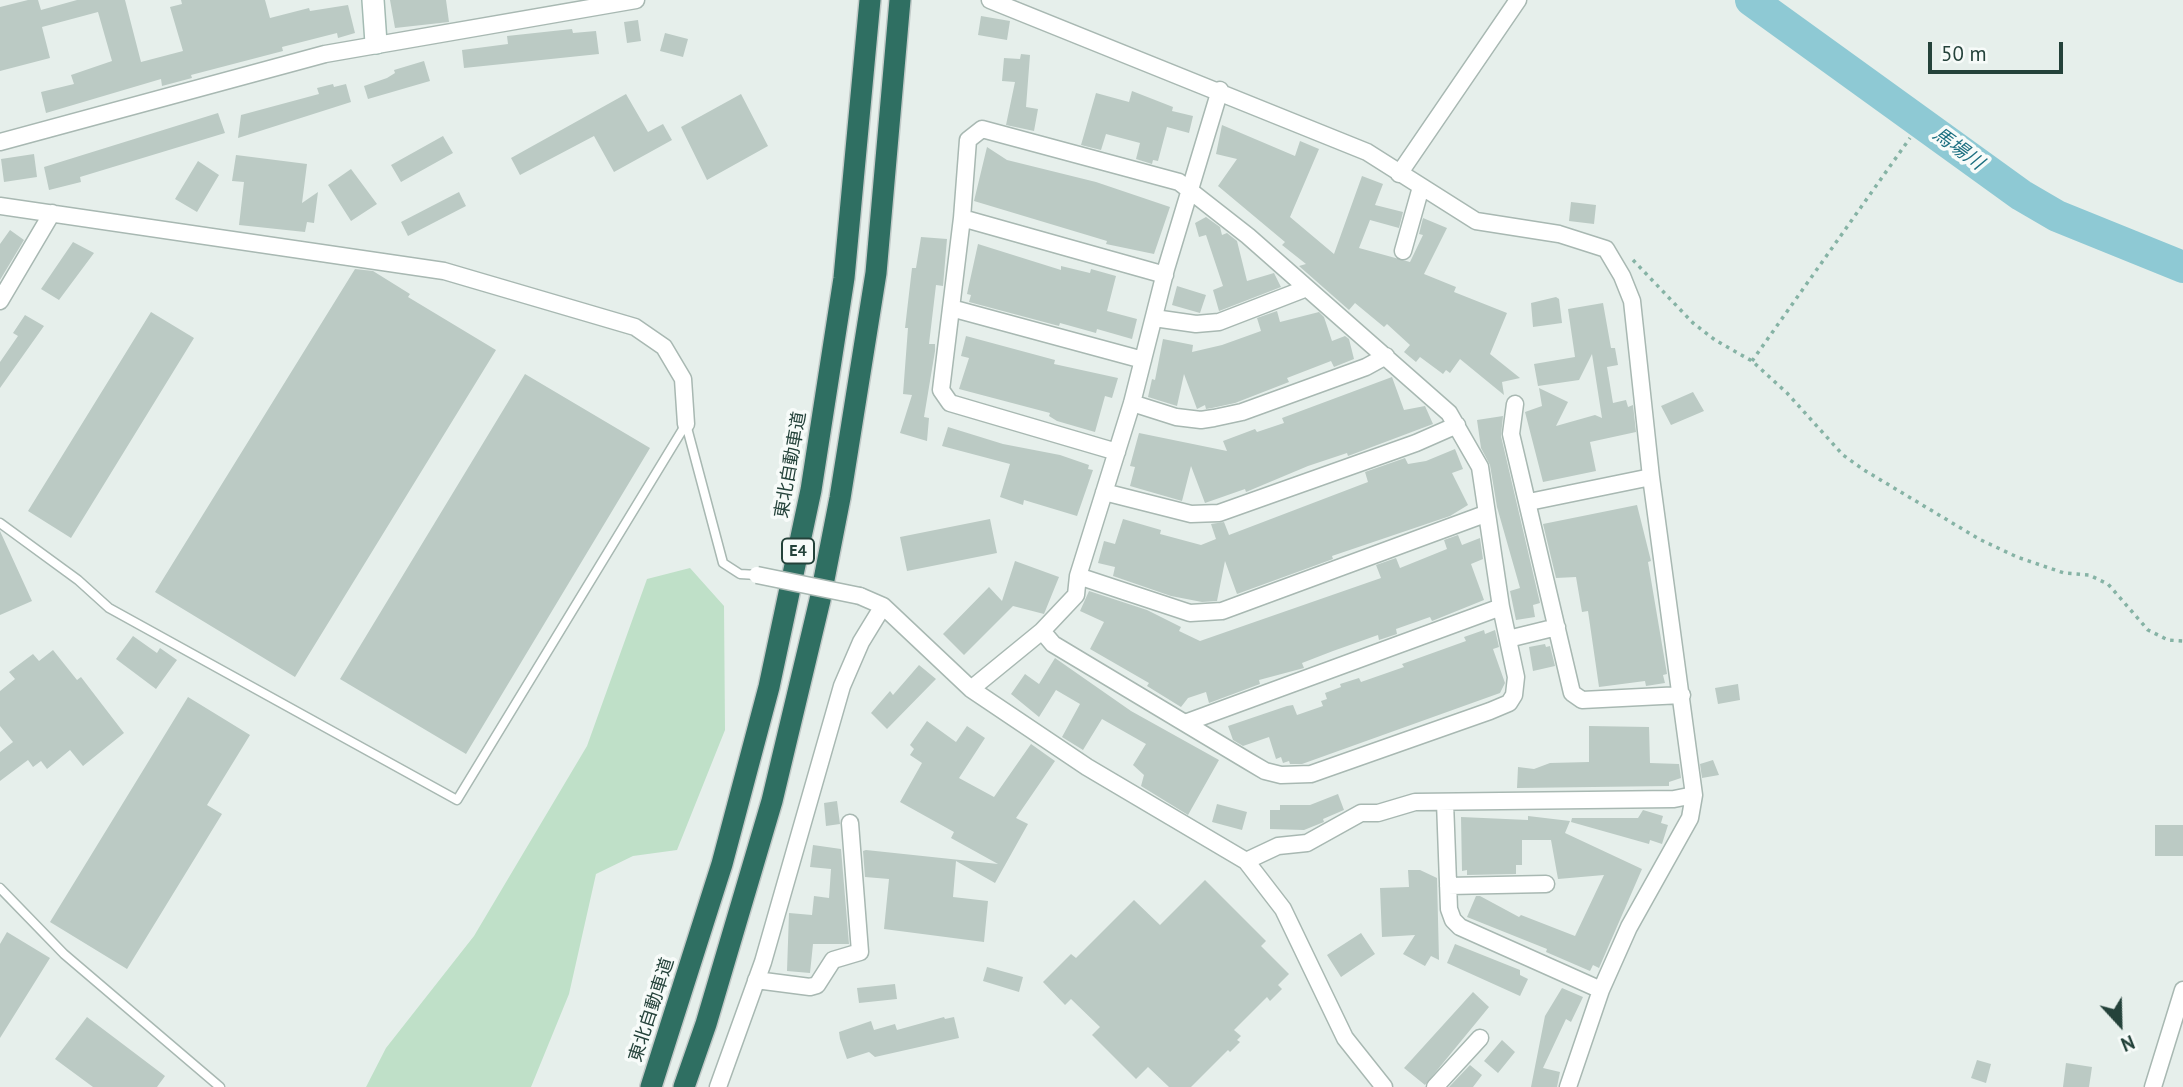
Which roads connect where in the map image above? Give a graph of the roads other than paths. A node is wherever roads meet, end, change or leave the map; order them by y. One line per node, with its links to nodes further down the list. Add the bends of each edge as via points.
1 (373, 0): 7 (street)
2 (636, 0): 7 (street)
3 (870, 0): 56 (highway, 東北自動車道 / E4, via 844,278 797,555 769,687 722,864)
4 (900, 0): 57 (highway, E4, via 876,273 840,498 772,801)
5 (990, 0): 8 (street)
6 (1518, 0): 10 (street)
7 (376, 43): 9 (street)
8 (1220, 90): 10 (street, via 1367,152); 12 (street)
9 (0, 142)
10 (1399, 174): 11 (street)
11 (1421, 187): 16 (street); 29 (street, via 1476,221 1559,234 1606,249 1632,300)
12 (1190, 191): 15 (street, via 1179,182 982,129 968,140); 17 (street); 18 (street)
13 (0, 206): 14 (street)
14 (52, 213): 19 (street); 26 (street, via 444,271 635,327 664,347 683,379)
15 (962, 218): 17 (street); 20 (street)
16 (1403, 251)
17 (1165, 275): 21 (street)
18 (1307, 288): 21 (street, via 1219,322); 22 (street)
19 (0, 301)
20 (951, 307): 23 (street); 28 (street, via 941,390 950,403)
21 (1154, 318): 23 (street)
22 (1386, 356): 24 (street, via 1366,367 1214,418 1176,417); 27 (street)
23 (1143, 360): 24 (street)
24 (1132, 403): 28 (street)
25 (1515, 404): 31 (street, via 1511,434)
26 (686, 424): 33 (lane, via 457,800 108,608); 34 (lane, via 723,563 740,573)
27 (1457, 425): 30 (street, via 1219,513 1191,514); 32 (street, via 1480,467)
28 (1117, 452): 30 (street)
29 (1651, 477): 31 (street); 42 (street)
30 (1104, 492): 35 (street)
31 (1529, 502): 38 (street)
32 (1485, 514): 35 (street, via 1223,611 1190,613); 37 (street)
33 (0, 523)
34 (757, 575): 36 (street, bridge, via 860,596)
35 (1078, 576): 39 (street, via 1076,596)
36 (883, 606): 41 (street); 51 (street, via 842,686)
37 (1501, 607): 40 (street); 43 (street)
38 (1557, 627): 40 (street); 42 (street, via 1572,693 1582,701)
39 (1042, 631): 41 (street); 43 (street, via 1053,644)
40 (1507, 639): 43 (street, via 1517,685 1509,703 1311,774 1265,771)
41 (971, 689): 47 (street, via 1087,767)
42 (1682, 695): 44 (street)
43 (1185, 723)
44 (1694, 796): 45 (street); 52 (street, via 1690,818 1629,927)
45 (1444, 802): 47 (street, via 1366,811 1307,843 1278,846); 49 (street)
46 (850, 823): 51 (street, via 860,952 832,960 817,985 810,987)
47 (1246, 861): 59 (street, via 1283,909 1345,1038)
48 (1546, 884): 49 (street)
49 (1448, 886): 52 (street, via 1448,909 1460,927)
50 (0, 888): 55 (lane, via 64,954)
51 (756, 980): 58 (street)
52 (1601, 990): 61 (street)
53 (2183, 990): 62 (street)
54 (1480, 1038): 60 (street)
55 (220, 1087)
56 (651, 1087)
57 (684, 1087)
58 (719, 1087)
59 (1384, 1087)
60 (1436, 1087)
61 (1568, 1087)
62 (2153, 1087)

